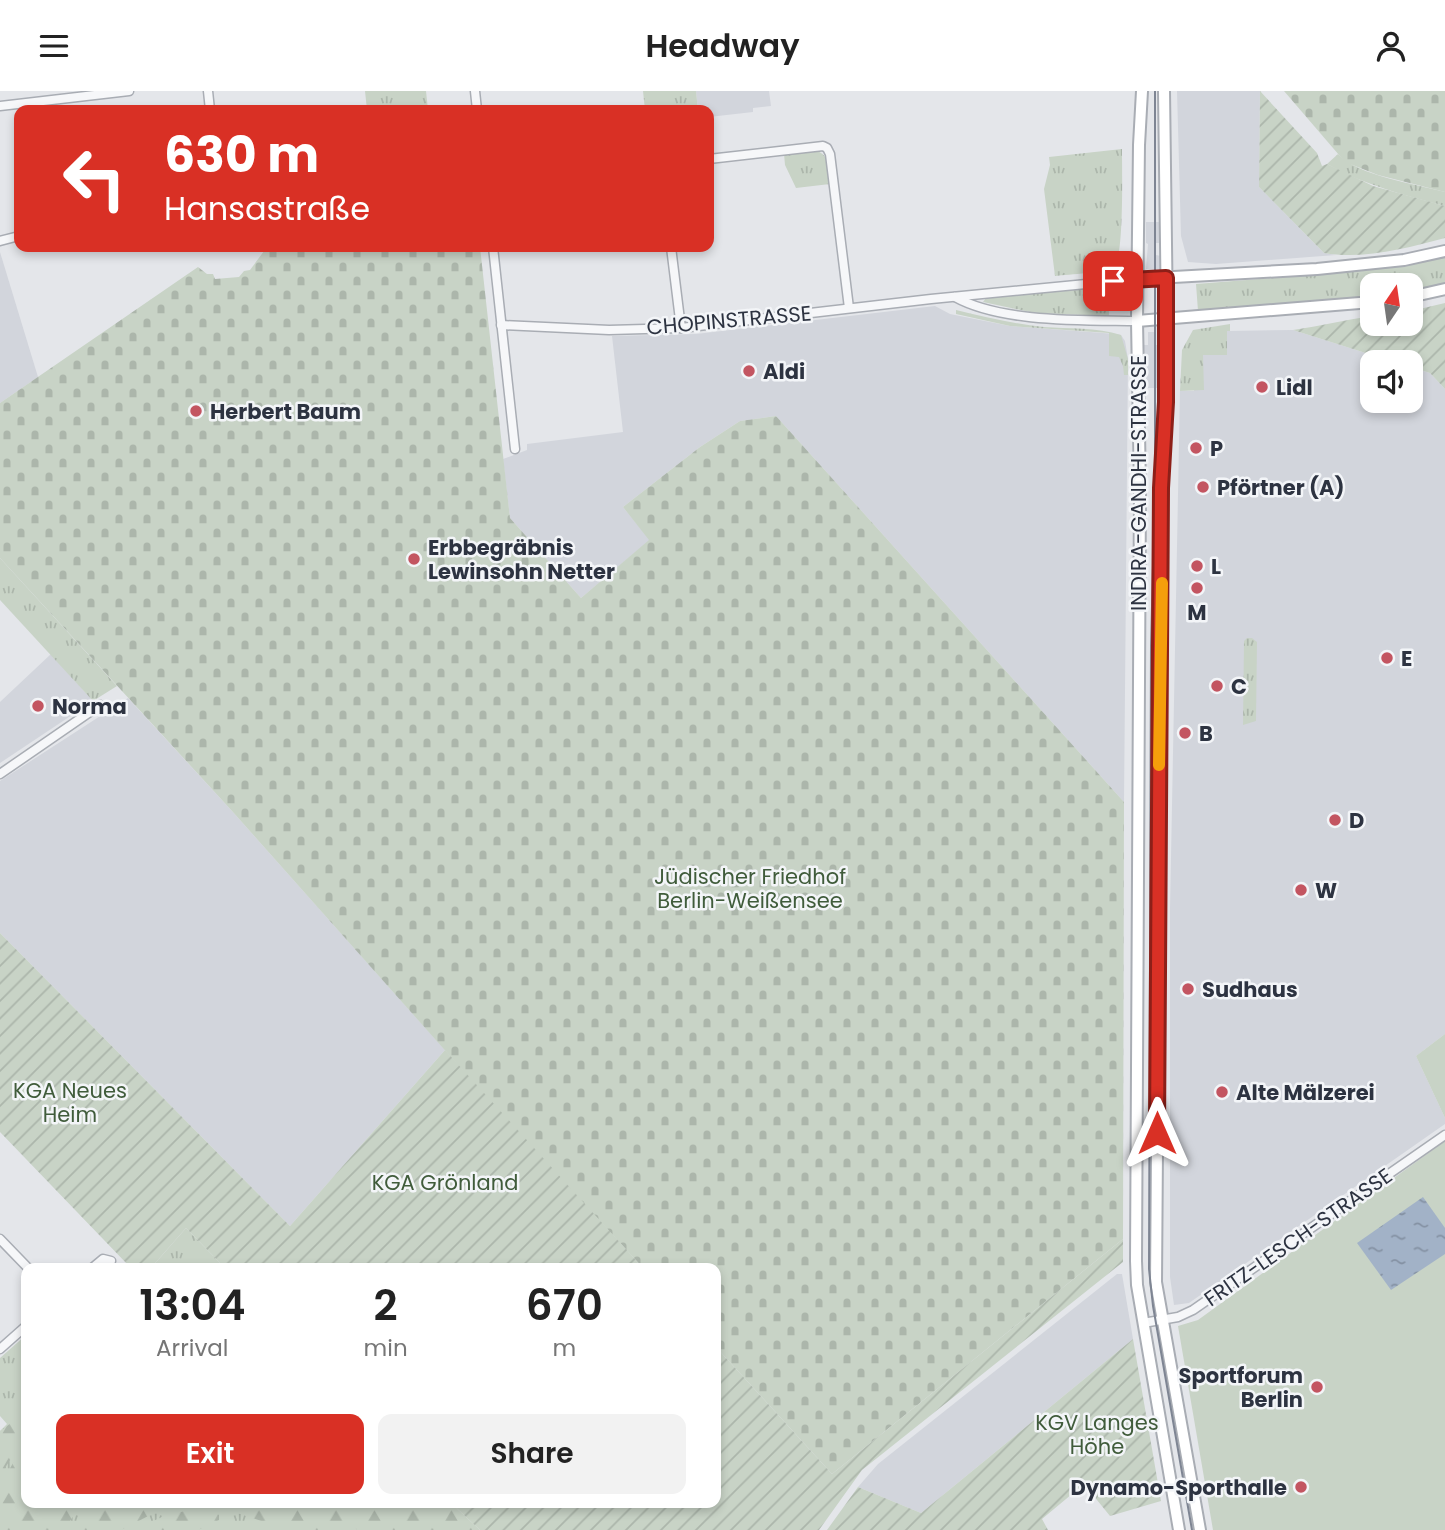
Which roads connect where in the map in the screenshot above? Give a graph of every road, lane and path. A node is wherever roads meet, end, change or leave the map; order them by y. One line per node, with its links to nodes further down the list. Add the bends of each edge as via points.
1 (129, 91): 4 (street)
2 (1142, 91): 10 (main road, INDIRA-GANDHI-STRASSE)
3 (1164, 91): 9 (main road, INDIRA-GANDHI-STRASSE)
4 (0, 106)
5 (714, 158): 15 (street, via 827,148)
6 (1445, 251): 9 (main road, via 1317,269)
7 (494, 252): 18 (street)
8 (672, 252): 19 (street)
9 (1166, 278): 10 (main road); 16 (main road, INDIRA-GANDHI-STRASSE)
10 (1138, 279): 13 (street, CHOPINSTRASSE); 17 (main road, INDIRA-GANDHI-STRASSE)
11 (1445, 289): 12 (main road)
12 (1423, 294)
13 (956, 297): 15 (street, CHOPINSTRASSE); 17 (street, CHOPINSTRASSE, via 1027,317)
14 (1360, 303): 16 (main road)
15 (849, 309): 19 (street, CHOPINSTRASSE)
16 (1167, 320): 17 (main road); 22 (main road, INDIRA-GANDHI-STRASSE)
17 (1137, 321): 21 (main road, INDIRA-GANDHI-STRASSE)
18 (501, 325): 19 (street, CHOPINSTRASSE, via 609,330); 20 (street)
19 (681, 327)
20 (515, 449)
21 (1140, 488): 22 (main road); 31 (main road, INDIRA-GANDHI-STRASSE, via 1135,1252)
22 (1161, 488): 30 (main road, INDIRA-GANDHI-STRASSE, via 1156,1282)
23 (100, 705): 24 (street)
24 (0, 774)
25 (1445, 1135): 30 (street, FRITZ-LESCH-STRASSE, via 1193,1310)
26 (0, 1239): 28 (street)
27 (111, 1261): 29 (street)
28 (23, 1263)
29 (98, 1263)
30 (1163, 1320): 31 (street, FRITZ-LESCH-STRASSE); 34 (main road, INDIRA-GANDHI-STRASSE)
31 (1143, 1323): 35 (main road, INDIRA-GANDHI-STRASSE)
32 (21, 1330): 33 (street)
33 (0, 1349)
34 (1188, 1464): 35 (main road); 37 (main road, INDIRA-GANDHI-STRASSE)
35 (1168, 1468): 36 (main road, INDIRA-GANDHI-STRASSE)
36 (1179, 1530)
37 (1200, 1530)

